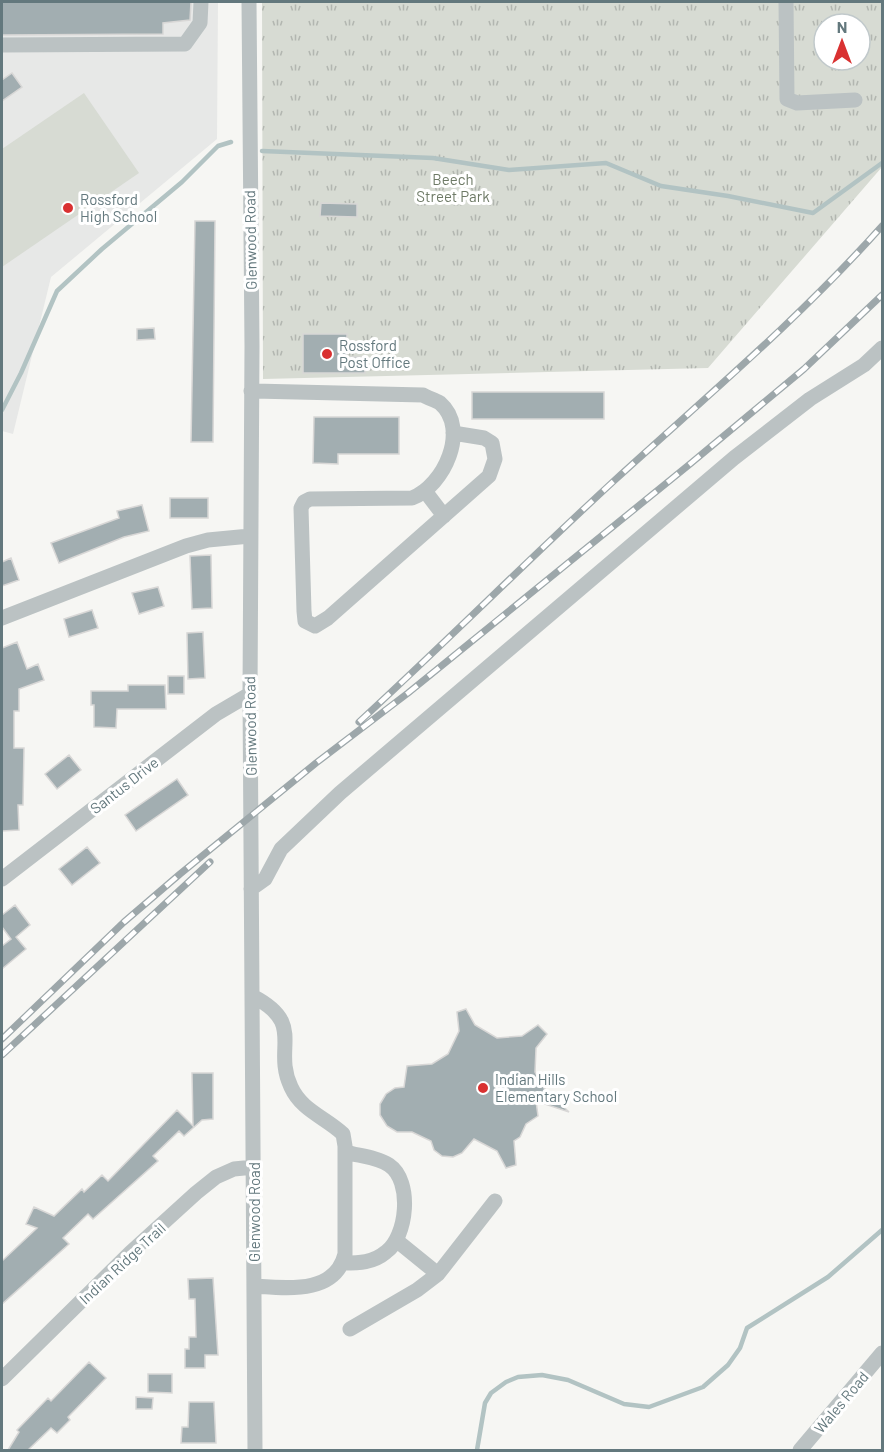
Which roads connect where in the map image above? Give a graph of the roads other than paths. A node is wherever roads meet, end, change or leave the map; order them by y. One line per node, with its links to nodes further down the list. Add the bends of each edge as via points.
1 (201, 2): 4 (street, via 200,23 185,44)
2 (249, 2): 7 (street, Glenwood Road)
3 (786, 2): 5 (street, via 787,99 797,104)
4 (2, 45)
5 (855, 100)
6 (882, 348): 15 (street, via 734,458 340,793 281,849 264,879)
7 (251, 391): 8 (street, via 423,395 439,403 449,416); 11 (street, Glenwood Road)
8 (453, 433): 9 (street, via 452,449 445,464); 10 (street, via 492,442 495,459 489,476)
9 (424, 491): 10 (street); 10 (street, via 412,498 304,502 301,508 305,621 315,626 328,618)
10 (444, 516)
11 (249, 536): 12 (street, via 186,546); 13 (street, Glenwood Road)
12 (2, 618)
13 (250, 694): 14 (street, Santus Drive, via 216,714); 15 (street, Glenwood Road)
14 (2, 879)
15 (251, 889): 16 (street, Glenwood Road)
16 (252, 996): 17 (street, via 274,1009 283,1024 291,1087 312,1114 343,1134); 18 (street, Glenwood Road)
17 (345, 1152): 20 (street, via 389,1165 399,1174 405,1202); 21 (street)
18 (254, 1167): 23 (street, Glenwood Road); 26 (street, Indian Ridge Trail, via 234,1169 216,1177 196,1193)
19 (495, 1201): 22 (street)
20 (396, 1240): 21 (street, via 388,1251 373,1260); 22 (street)
21 (343, 1263): 23 (street, via 330,1278 307,1287)
22 (438, 1274): 24 (street)
23 (254, 1286): 27 (street, Glenwood Road)
24 (350, 1329)
25 (882, 1353): 28 (street, Wales Road)
26 (2, 1379)
27 (255, 1450)
28 (800, 1450)

